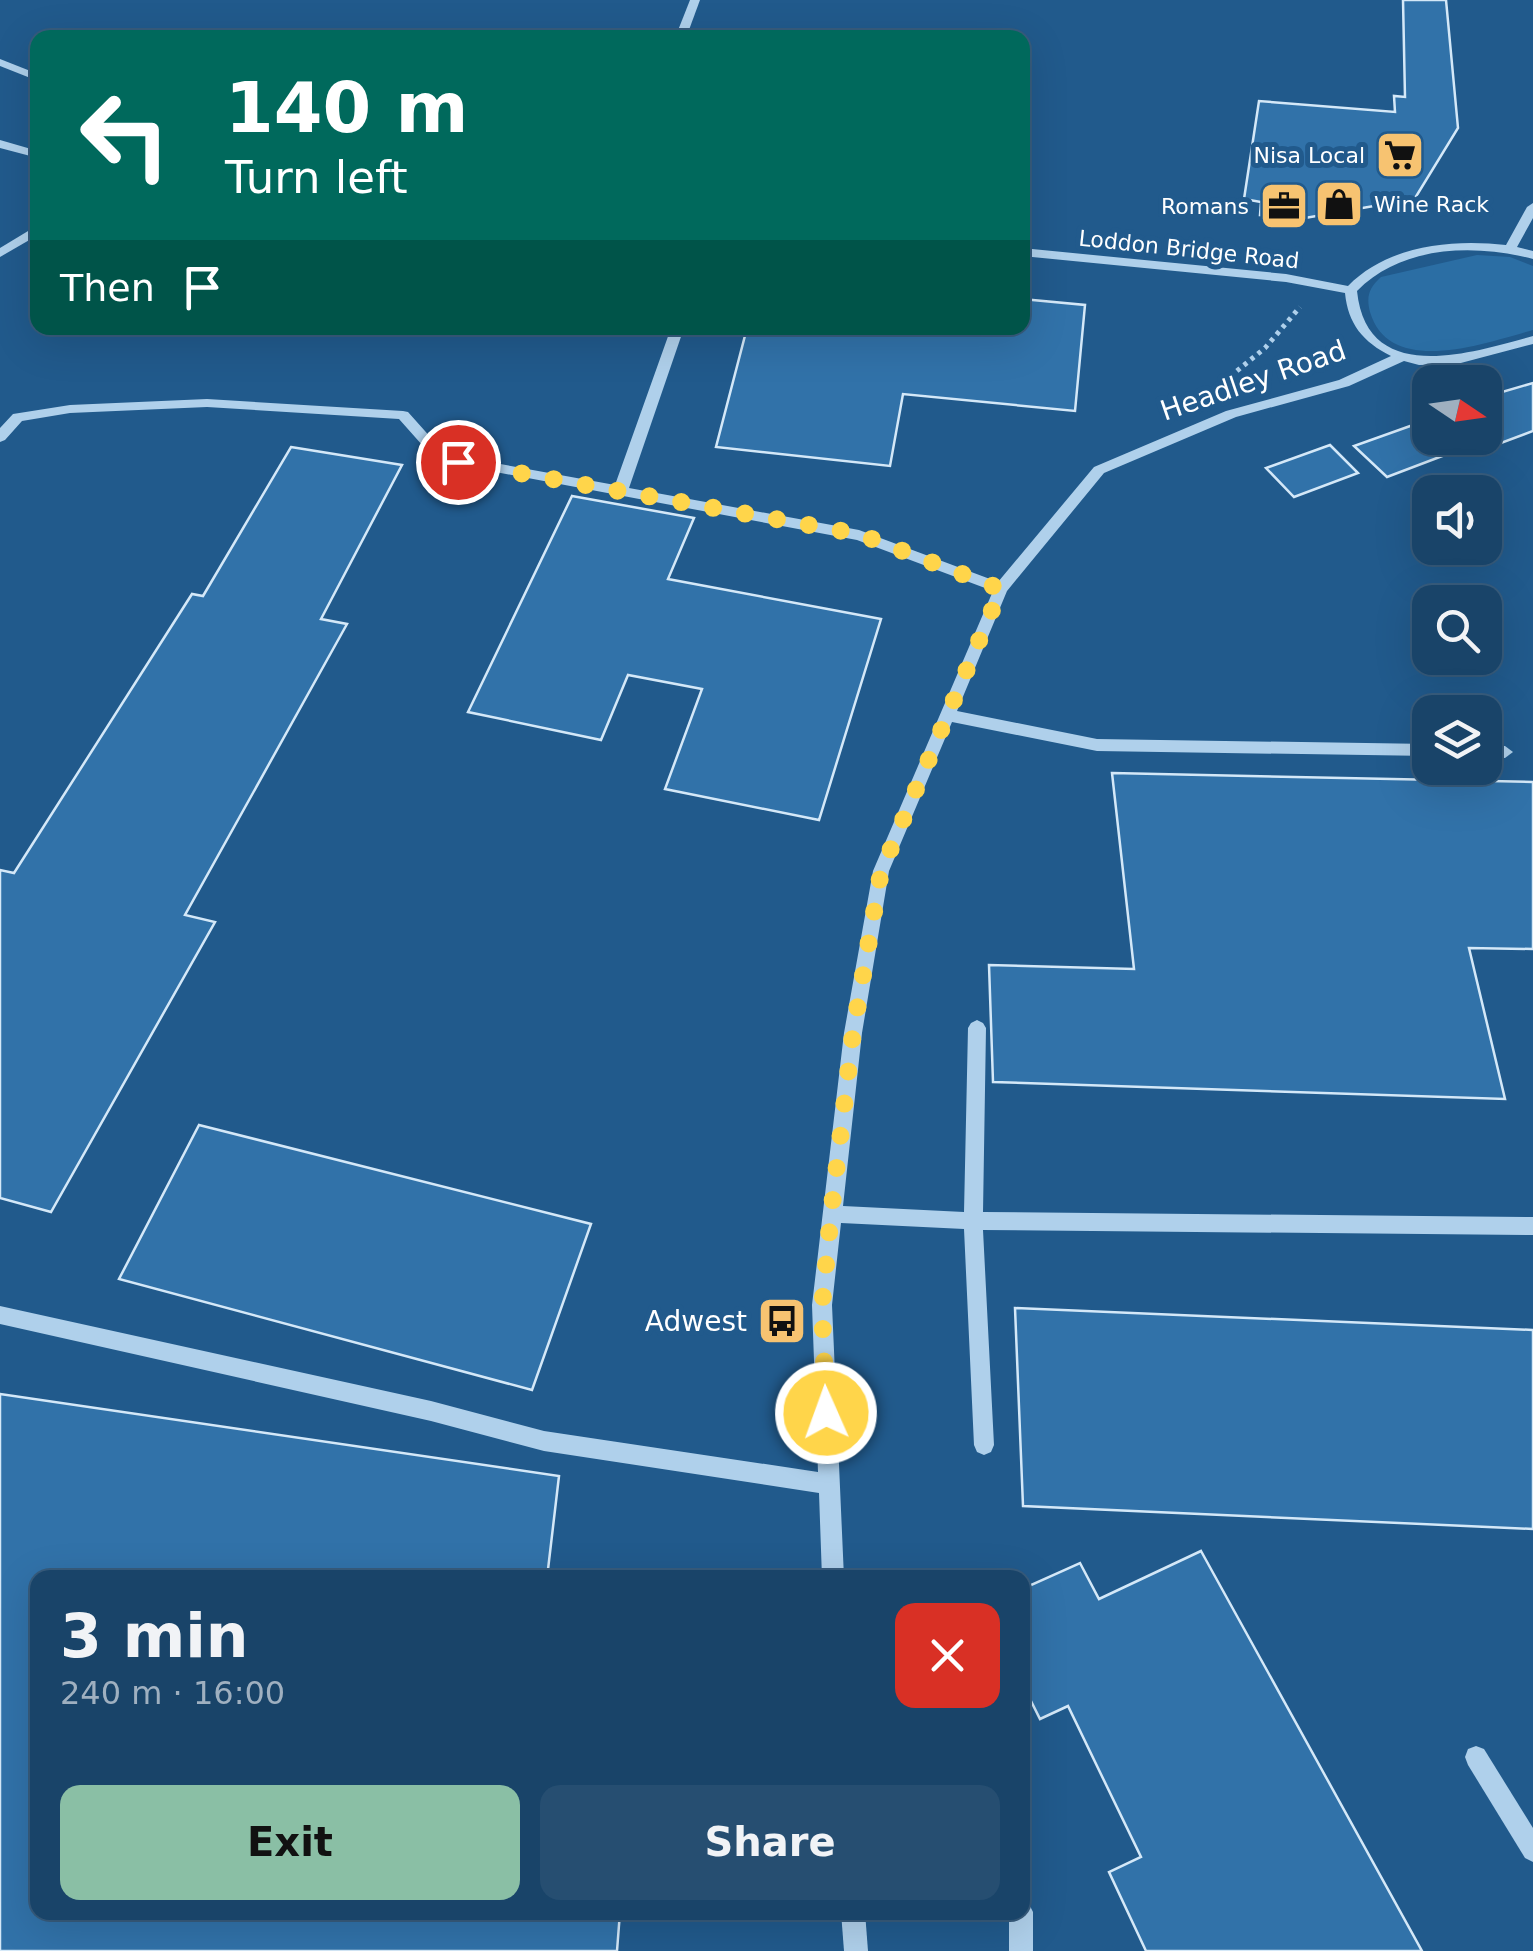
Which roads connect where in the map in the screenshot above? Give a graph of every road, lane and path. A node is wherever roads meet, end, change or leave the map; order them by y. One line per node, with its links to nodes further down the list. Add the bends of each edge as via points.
1 (695, 0): 2 (street)
2 (683, 30)
3 (0, 62): 4 (street)
4 (30, 75)
5 (0, 144): 6 (street)
6 (30, 153)
7 (1533, 207): 9 (street)
8 (30, 234): 10 (street)
9 (1511, 247): 12 (street); 14 (street, via 1424,252 1374,268)
10 (0, 252)
11 (1030, 253): 13 (street, Loddon Bridge Road)
12 (1533, 256)
13 (1320, 284): 14 (street, Loddon Bridge Road); 18 (path, via 1265,348)
14 (1350, 290): 17 (street, via 1364,334)
15 (675, 335): 20 (street)
16 (1533, 340): 17 (street, via 1447,363)
17 (1399, 358): 21 (street, Headley Road, via 1344,382 1231,414 1099,470)
18 (1204, 396)
19 (0, 437): 20 (street, via 18,417 70,410 207,403 403,414 428,443 458,462)
20 (620, 490): 21 (street, via 859,534)
21 (1001, 589): 22 (street, Headley Road)
22 (946, 714): 23 (street, via 1097,746); 27 (street, Headley Road, via 881,872)
23 (1412, 750)
24 (1502, 752): 25 (street)
25 (1505, 752)
26 (977, 1028): 28 (street)
27 (831, 1214): 28 (street); 32 (street, Headley Road, via 822,1306)
28 (973, 1221): 29 (street); 31 (street)
29 (1533, 1226)
30 (0, 1315): 32 (street, via 544,1441)
31 (984, 1445)
32 (829, 1484): 33 (street, Headley Road)
33 (833, 1570)
34 (1476, 1757): 35 (street)
35 (1533, 1850)
36 (854, 1920): 38 (street)
37 (1021, 1920): 39 (street)
38 (856, 1951)
39 (1022, 1951)

